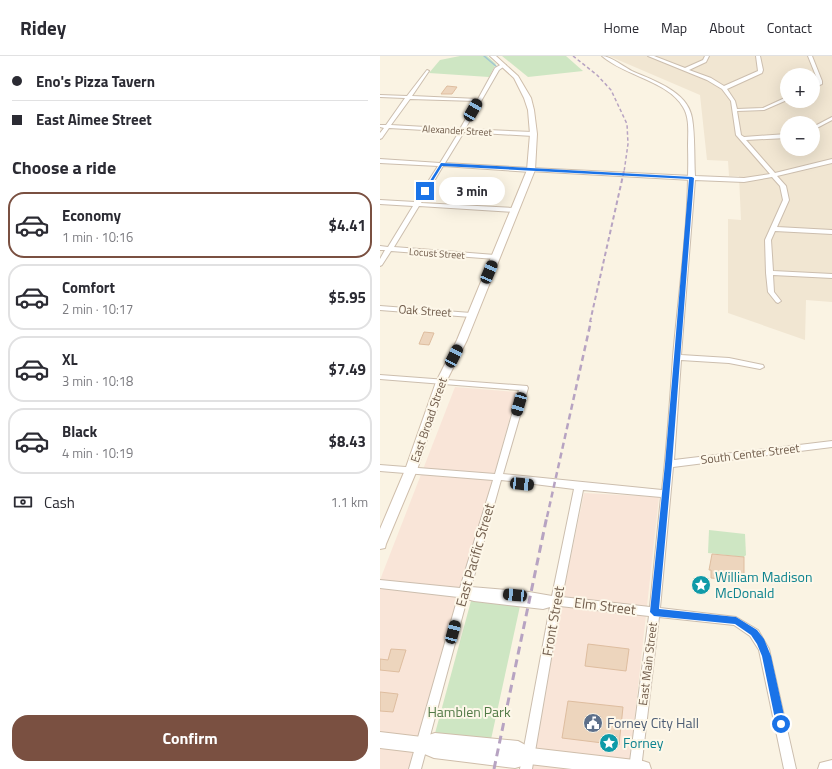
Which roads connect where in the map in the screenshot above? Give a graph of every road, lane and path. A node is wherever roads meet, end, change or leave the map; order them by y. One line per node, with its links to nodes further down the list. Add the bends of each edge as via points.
1 (493, 56): 7 (main road, East Broad Street)
2 (604, 56): 31 (street, East Main Street, via 622,68 661,85 688,110)
3 (650, 56): 9 (street)
4 (707, 56): 9 (street, via 705,61)
5 (758, 56): 11 (street, via 760,72)
6 (810, 56): 8 (street)
7 (504, 65): 14 (street, via 497,69); 22 (main road, East Broad Street, via 517,78 528,100)
8 (815, 68)
9 (685, 70): 11 (street, via 710,79)
10 (428, 71): 13 (street)
11 (724, 88): 16 (street, via 733,101)
12 (380, 96): 13 (street)
13 (408, 97): 14 (street); 20 (street)
14 (479, 100): 21 (street)
15 (780, 101): 16 (street, via 764,109)
16 (735, 110): 25 (street, via 737,130)
17 (832, 118): 18 (street)
18 (820, 125)
19 (380, 126): 20 (street, Alexander Street)
20 (387, 127): 21 (street, Alexander Street); 24 (street)
21 (461, 130): 22 (street, Alexander Street); 28 (street)
22 (533, 134): 29 (main road, East Broad Street)
23 (780, 136): 25 (street)
24 (380, 137)
25 (742, 139): 30 (street)
26 (380, 161): 28 (street)
27 (831, 162): 30 (street)
28 (441, 165): 29 (street); 33 (street)
29 (531, 170): 31 (street); 34 (main road, East Broad Street)
30 (774, 175): 31 (street, via 730,181); 35 (street, via 783,186 786,200)
31 (692, 178): 46 (street, East Main Street)
32 (380, 202): 33 (street)
33 (416, 204): 34 (street); 38 (street)
34 (514, 210): 39 (main road, East Broad Street)
35 (773, 229): 36 (street); 41 (street, via 768,240)
36 (832, 232)
37 (380, 248): 38 (street, Locust Street)
38 (389, 249): 39 (street, Locust Street); 40 (street)
39 (495, 257): 45 (main road, East Broad Street)
40 (380, 264)
41 (769, 273): 42 (street); 43 (street, via 771,292)
42 (832, 276)
43 (778, 301)
44 (380, 308): 45 (street, Oak Street)
45 (471, 315): 49 (main road, East Broad Street, via 462,340)
46 (677, 357): 47 (street, via 698,360 728,359); 51 (street, East Main Street)
47 (760, 367)
48 (380, 377): 49 (street)
49 (441, 382): 53 (main road, East Broad Street); 54 (street, East Pacific Street, via 524,388)
50 (832, 444): 51 (street, South Center Street)
51 (669, 464): 56 (street, East Main Street)
52 (380, 468): 53 (street)
53 (411, 470): 54 (street); 57 (main road, East Broad Street)
54 (498, 478): 55 (street, via 506,482 554,485 569,489); 59 (street, East Pacific Street)
55 (579, 486): 56 (street); 60 (street, Front Street)
56 (666, 494): 61 (street, East Main Street)
57 (380, 544)
58 (380, 584): 59 (street, Elm Street)
59 (464, 592): 60 (street, Elm Street, via 474,598 543,605); 63 (street, East Pacific Street)
60 (556, 601): 61 (street, Elm Street); 64 (street, Front Street)
61 (654, 612): 67 (street, East Main Street); 69 (street, Elm Street, via 736,621 747,627 761,641 767,656)
62 (380, 740): 63 (main road)
63 (422, 745): 64 (main road, via 434,750 496,753); 66 (street, East Pacific Street)
64 (527, 763): 67 (main road)
65 (832, 768): 70 (main road)
66 (415, 769)
67 (635, 769): 68 (main road)
68 (643, 769)
69 (790, 769)
70 (826, 769)

